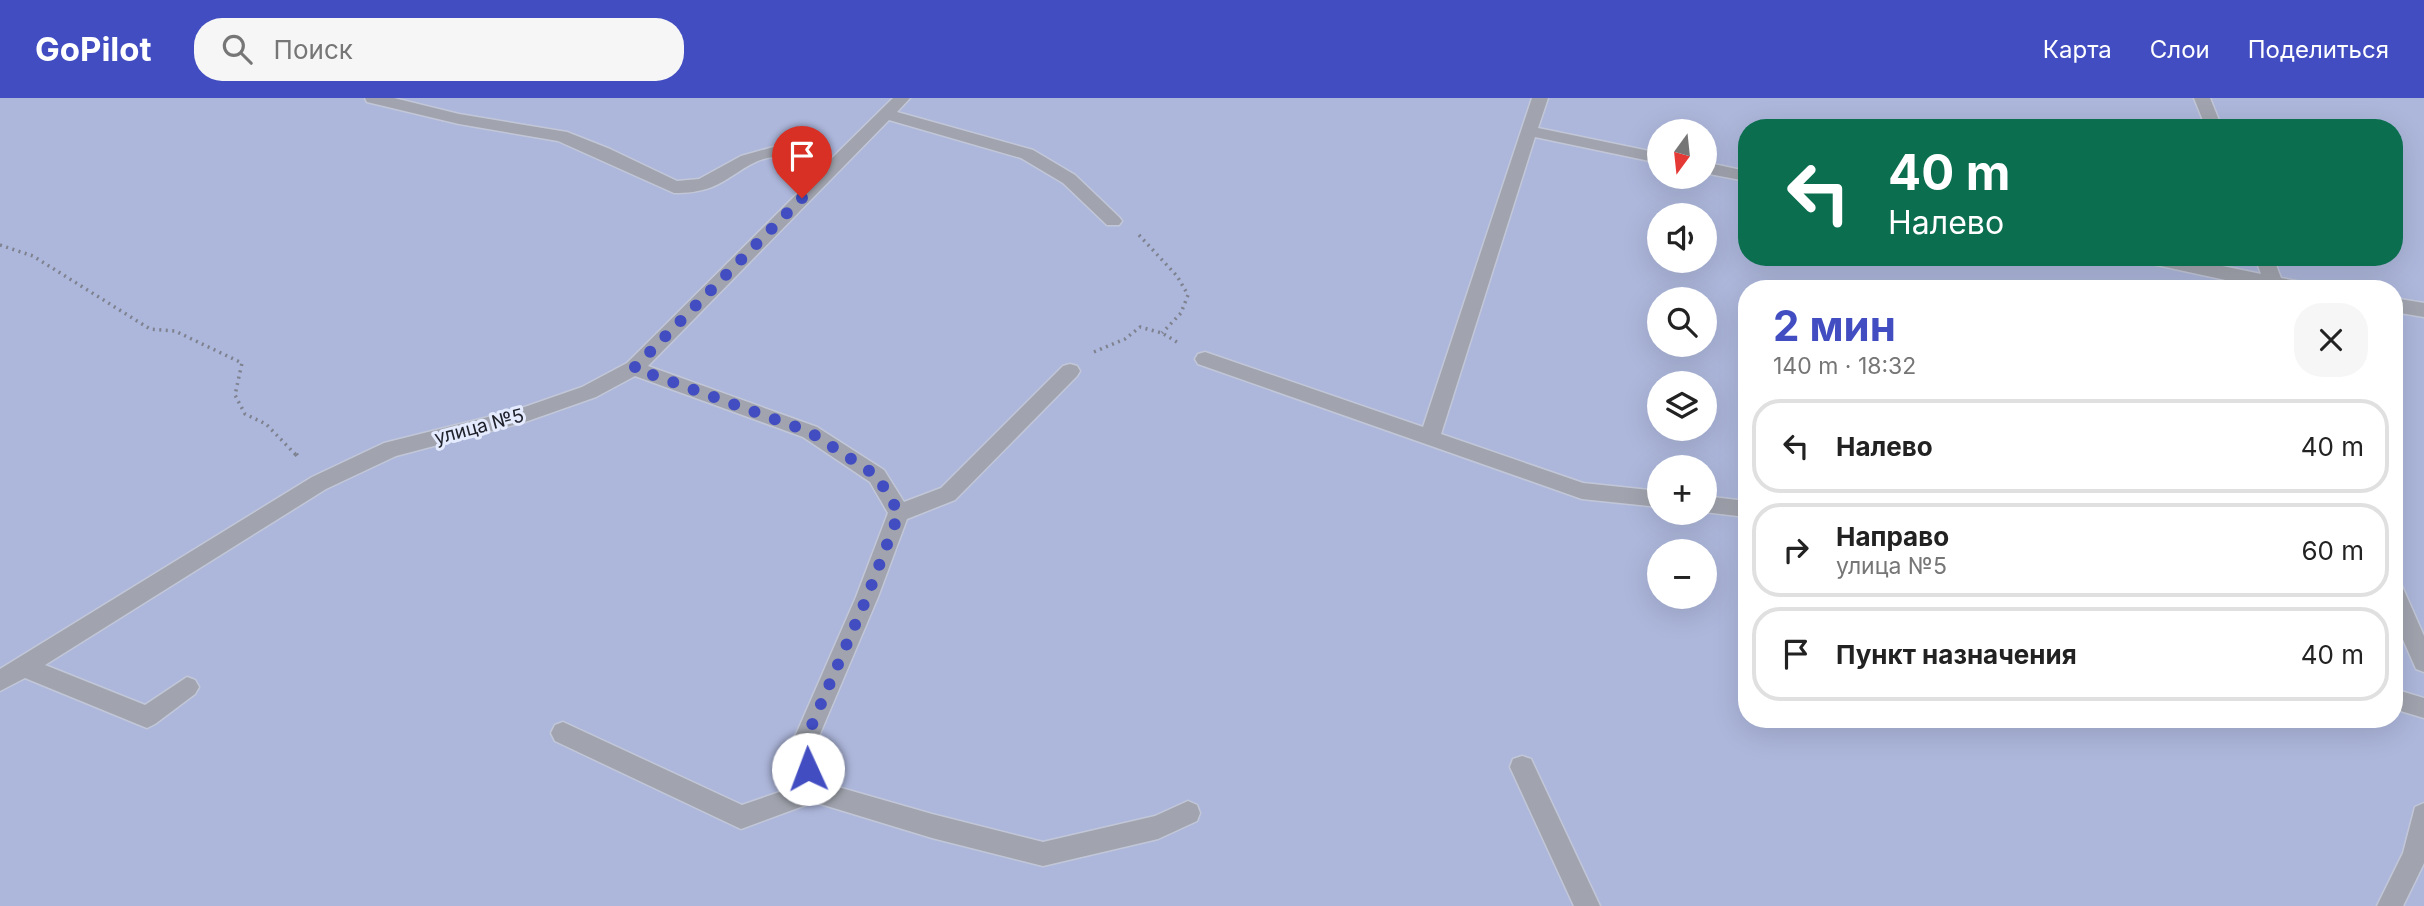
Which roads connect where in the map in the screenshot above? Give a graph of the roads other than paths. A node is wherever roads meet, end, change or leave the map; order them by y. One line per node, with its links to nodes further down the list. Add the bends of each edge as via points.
1 (373, 98): 10 (street, via 561,136 686,190 698,188 759,153 794,154)
2 (902, 98): 5 (street, улица №5)
3 (1540, 98): 7 (street)
4 (2202, 98): 6 (street)
5 (886, 114): 10 (street, улица №5); 12 (street, via 1027,154 1069,179)
6 (2210, 119)
7 (1530, 131): 8 (street); 20 (street)
8 (1647, 155)
9 (1717, 170): 11 (street)
10 (826, 174): 18 (street, улица №5)
11 (1738, 174)
12 (1113, 221)
13 (2187, 266): 14 (street)
14 (2249, 280)
15 (2403, 306): 16 (street)
16 (2424, 310)
17 (1205, 359): 20 (street)
18 (634, 368): 24 (street, via 810,432 877,476); 27 (street, улица №5, via 589,393 518,417 391,449 319,483)
19 (1070, 371): 24 (street, via 948,494)
20 (1430, 438): 21 (street, via 1582,491)
21 (1647, 498)
22 (1717, 506): 23 (street)
23 (1738, 508)
24 (899, 513): 34 (street, via 802,748)
25 (2403, 614): 26 (street)
26 (2424, 662)
27 (24, 667): 28 (street, улица №5); 29 (street, via 147,716)
28 (0, 681)
29 (187, 687)
30 (2403, 702): 31 (street)
31 (2424, 708)
32 (563, 733): 34 (street, via 741,817)
33 (1522, 767): 37 (street)
34 (814, 791): 35 (street, via 1043,854 1158,827)
35 (1188, 813)
36 (2424, 815): 38 (street, via 2415,855)
37 (1587, 906)
38 (2390, 906)

